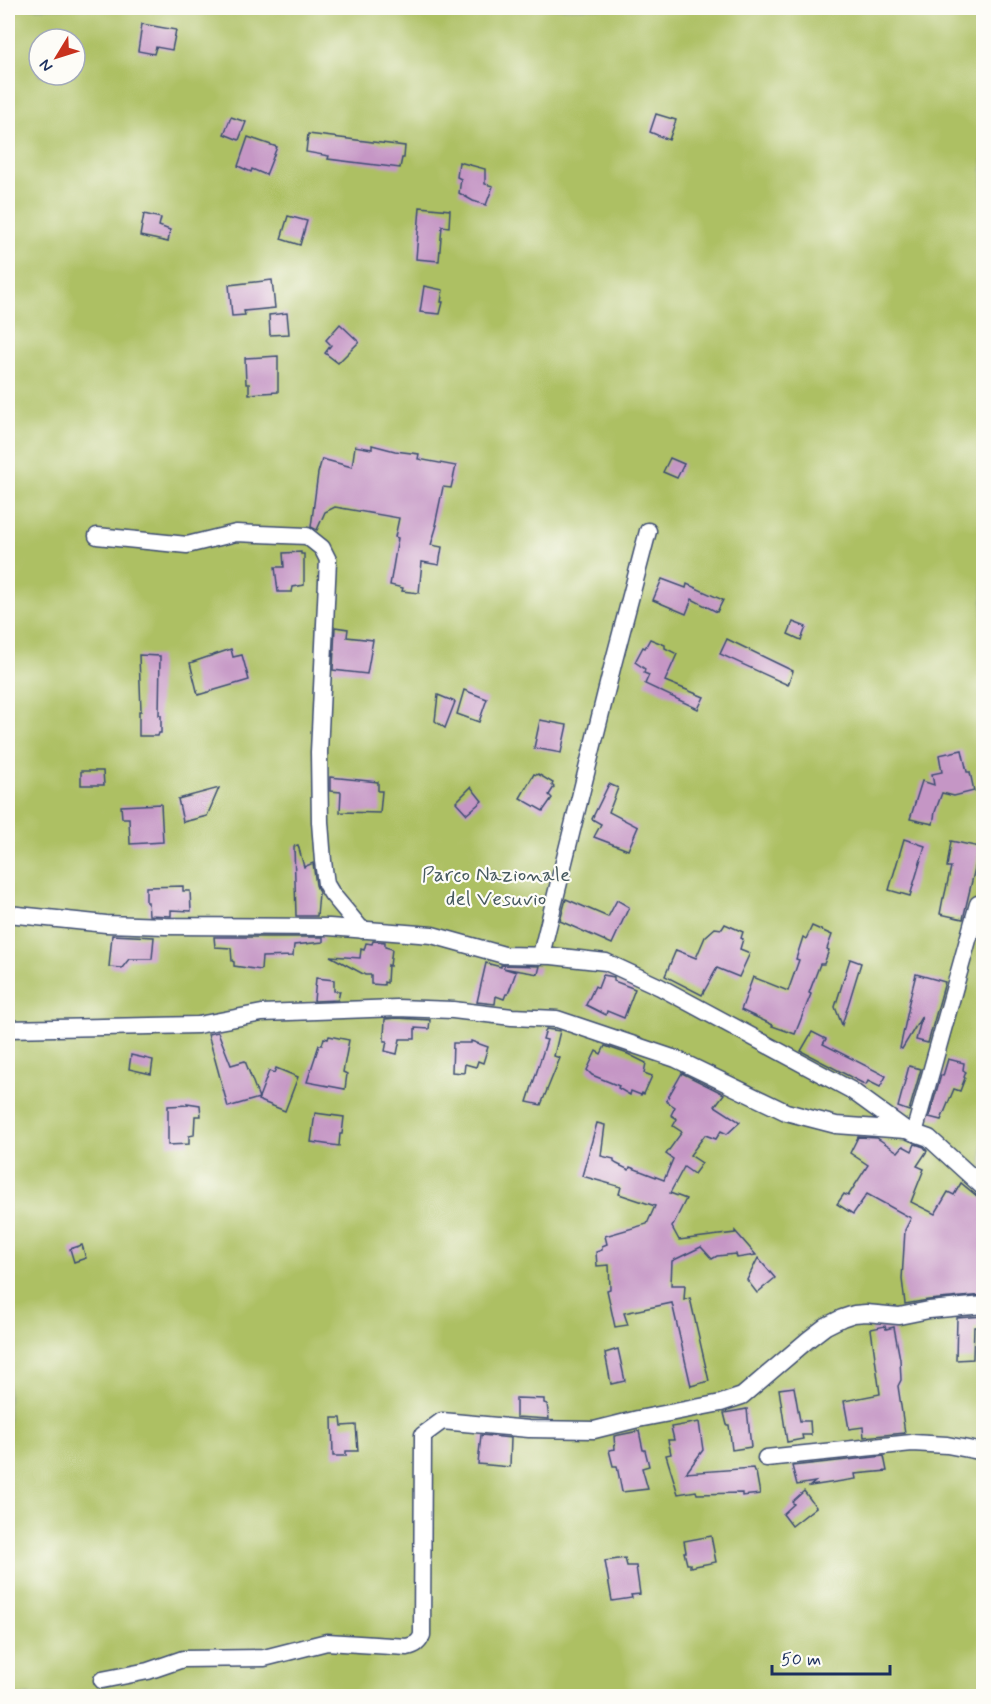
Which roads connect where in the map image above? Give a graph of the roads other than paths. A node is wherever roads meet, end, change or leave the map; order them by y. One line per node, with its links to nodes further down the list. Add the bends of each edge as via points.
1 (648, 531): 6 (street)
2 (97, 536): 5 (street, via 187,545 236,533 307,536 322,548 328,560 320,753 323,861 326,884)
3 (978, 904): 8 (street)
4 (8, 914): 5 (street, via 106,924)
5 (362, 930): 6 (street, via 432,935 504,955)
6 (541, 955): 8 (street, via 606,962 660,987 851,1090)
7 (8, 1029): 8 (street, via 198,1025 262,1013 397,1008 557,1019 676,1059 786,1112 836,1125)
8 (910, 1131): 9 (street, via 929,1138)
9 (984, 1188)
10 (984, 1305): 13 (street, via 899,1316 866,1313 842,1318 809,1338 742,1396 721,1403 594,1430 442,1421 423,1435 422,1635 414,1645 327,1642 264,1658 183,1659)
11 (984, 1452): 12 (street, via 912,1443)
12 (766, 1458)
13 (102, 1680)

